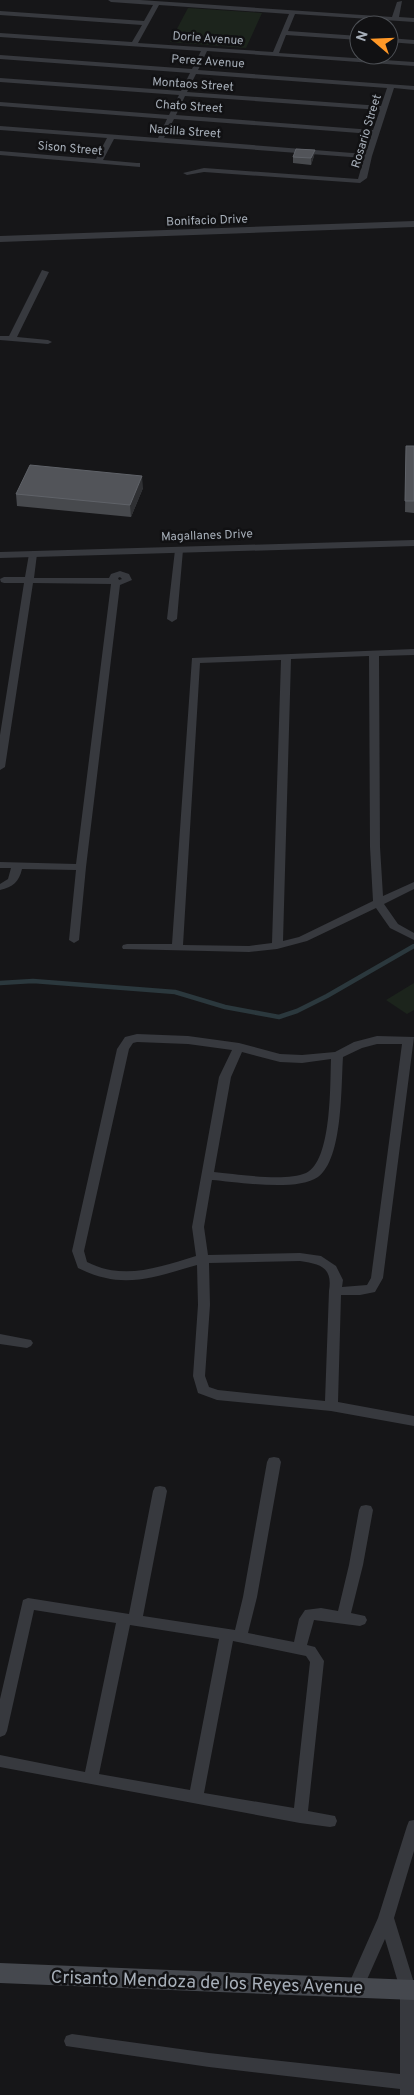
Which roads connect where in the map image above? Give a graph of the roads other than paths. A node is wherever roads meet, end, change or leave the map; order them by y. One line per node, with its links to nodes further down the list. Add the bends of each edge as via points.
1 (111, 0): 3 (street)
2 (400, 2): 6 (street)
3 (157, 3): 4 (street); 10 (street)
4 (293, 12): 7 (street); 11 (street)
5 (0, 13): 10 (street)
6 (396, 15)
7 (349, 16)
8 (399, 19): 9 (street)
9 (414, 20)
10 (146, 23): 16 (street)
11 (283, 33): 13 (street); 18 (street)
12 (0, 35): 16 (street, Dorie Avenue)
13 (349, 37)
14 (399, 41): 15 (street)
15 (414, 42)
16 (134, 45): 17 (street, Dorie Avenue)
17 (205, 50): 18 (street, Dorie Avenue); 21 (street)
18 (275, 54): 20 (street, Dorie Avenue)
19 (0, 57): 21 (street, Perez Avenue)
20 (414, 64)
21 (194, 71): 23 (street, Perez Avenue); 25 (street)
22 (0, 80): 25 (street, Montaos Street)
23 (391, 86): 24 (street, Perez Avenue); 27 (street, Rosario Street)
24 (414, 88)
25 (182, 94): 27 (street, Montaos Street); 28 (street)
26 (0, 104): 28 (street, Chato Street)
27 (384, 108): 30 (street, Rosario Street)
28 (171, 116): 30 (street, Chato Street); 32 (street)
29 (0, 128): 31 (street, Nacilla Street)
30 (376, 132): 34 (street, Rosario Street)
31 (112, 136): 32 (street, Nacilla Street); 35 (street)
32 (160, 140): 34 (street, Nacilla Street)
33 (0, 153): 35 (street, Sison Street)
34 (368, 156): 37 (street, Rosario Street, via 363,178 352,182 204,170)
35 (99, 161): 36 (street, Sison Street)
36 (138, 165)
37 (187, 173)
38 (414, 224): 39 (street, Bonifacio Drive)
39 (0, 239)
40 (45, 272): 42 (street)
41 (0, 338): 42 (street)
42 (12, 339): 43 (street)
43 (48, 342)
44 (414, 543): 45 (street, Magallanes Drive)
45 (179, 550): 46 (street, Magallanes Drive); 50 (street)
46 (33, 554): 47 (street, Magallanes Drive); 49 (street)
47 (0, 555)
48 (4, 580): 49 (street)
49 (30, 581): 54 (street); 57 (street, via 114,581)
50 (172, 619)
51 (414, 652): 52 (street)
52 (374, 654): 53 (street); 60 (street)
53 (286, 657): 64 (street); 65 (street, via 195,660)
54 (0, 767)
55 (0, 865): 56 (street)
56 (17, 865): 57 (street); 59 (street, via 14,879 9,885)
57 (81, 867): 62 (street)
58 (414, 885): 60 (street)
59 (0, 887)
60 (378, 904): 61 (street, via 394,926); 64 (street, via 303,939)
61 (411, 935)
62 (74, 940)
63 (127, 946): 65 (street)
64 (277, 946): 65 (street)
65 (177, 948)
66 (411, 1041): 68 (street, via 378,1040 358,1044); 71 (street, via 377,1278 371,1289)
67 (239, 1048): 68 (street, via 280,1058); 69 (street, via 225,1077); 70 (street, via 188,1040 129,1040 123,1049 78,1252 82,1265 119,1278 154,1273)
68 (336, 1055): 69 (street, via 334,1113 322,1167 312,1176 298,1180)
69 (206, 1175): 70 (street, via 198,1227)
70 (203, 1259): 71 (street, via 300,1257 322,1260 332,1269 337,1280); 74 (street, via 204,1305 199,1376 203,1390 217,1395)
71 (335, 1291): 74 (street)
72 (0, 1339): 73 (street)
73 (27, 1342)
74 (331, 1406): 75 (street)
75 (414, 1421)
76 (274, 1462): 82 (street, via 250,1597)
77 (160, 1491): 80 (street)
78 (366, 1510): 79 (street)
79 (342, 1617): 81 (street); 83 (street, via 310,1614)
80 (130, 1619): 82 (street); 84 (street, via 28,1604); 86 (street)
81 (360, 1620)
82 (234, 1636): 83 (street); 87 (street)
83 (299, 1649): 88 (street, via 310,1651 317,1661)
84 (0, 1731)
85 (0, 1760): 86 (street)
86 (91, 1779): 87 (street)
87 (196, 1798): 88 (street)
88 (300, 1817): 89 (street)
89 (330, 1821)
90 (414, 1826): 91 (street)
91 (386, 1918): 93 (street); 94 (street)
92 (0, 1973): 93 (main road, Crisanto Mendoza de los Reyes Avenue)
93 (355, 1988): 94 (main road, Crisanto Mendoza de los Reyes Avenue)
94 (411, 1990): 96 (street)
95 (72, 2040): 96 (street)
96 (410, 2086)

